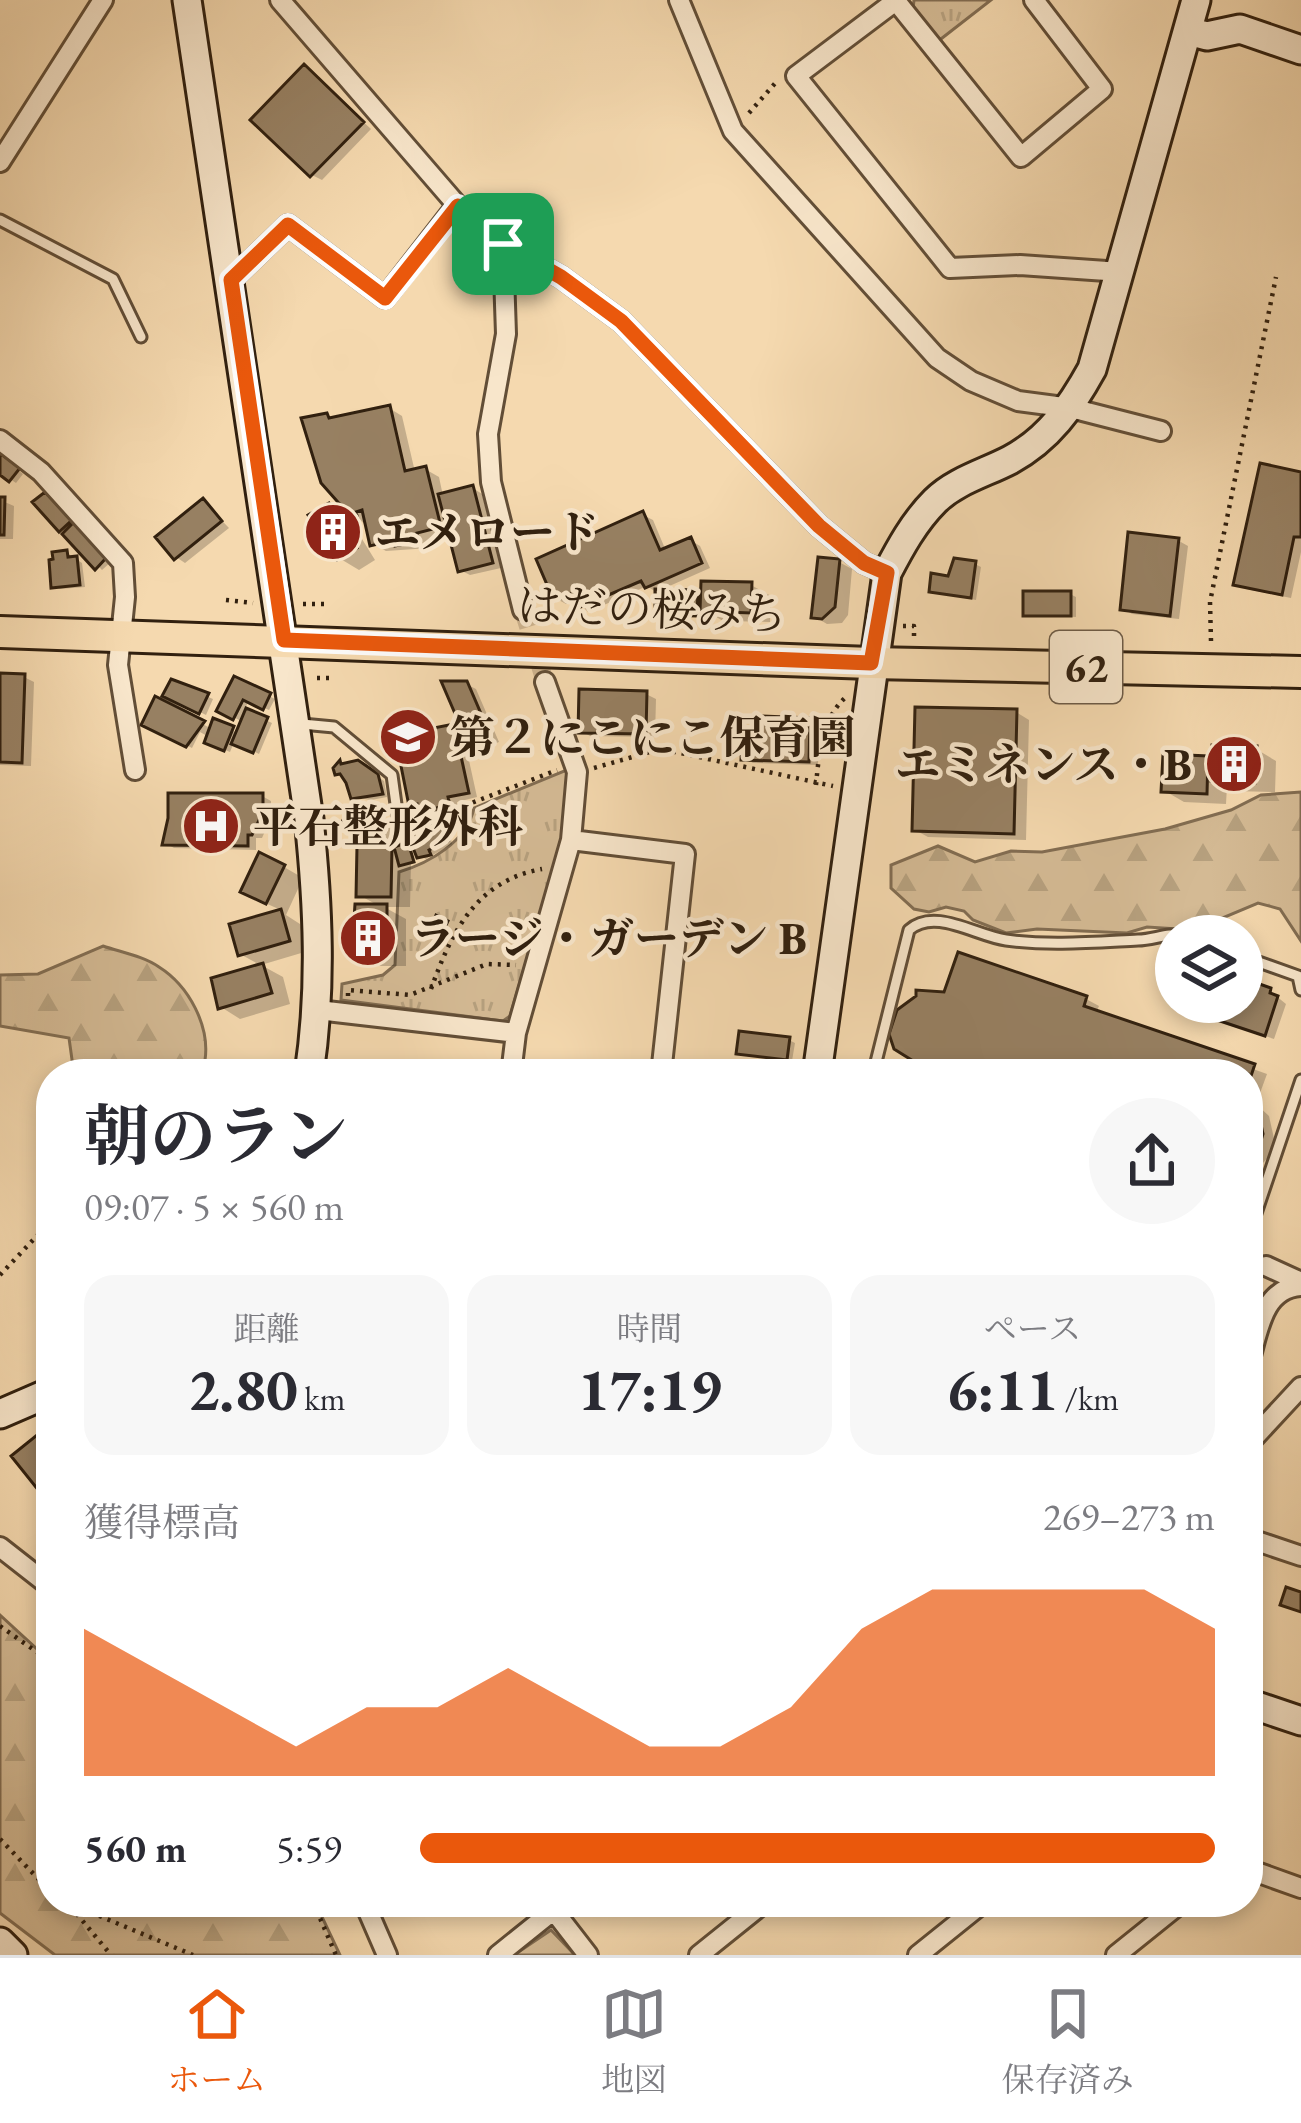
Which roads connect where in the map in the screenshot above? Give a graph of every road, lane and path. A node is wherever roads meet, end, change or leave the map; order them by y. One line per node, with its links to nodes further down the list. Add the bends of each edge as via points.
1 (103, 0): 12 (street)
2 (187, 0): 18 (street)
3 (280, 0): 13 (street)
4 (679, 0): 11 (street)
5 (897, 0): 6 (street, via 1021,157 1102,89); 16 (street, via 796,76 950,268)
6 (1034, 0)
7 (1196, 0): 8 (street)
8 (1188, 31): 9 (street, via 1240,29); 16 (street)
9 (1301, 50)
10 (777, 81): 11 (path)
11 (733, 131): 20 (street, via 937,358 1018,401)
12 (0, 161)
13 (458, 206): 15 (street); 18 (street, via 385,298 288,225)
14 (1, 224): 19 (lane, via 113,279)
15 (503, 244): 23 (street, via 621,321 831,538); 27 (street, via 506,334 488,434 491,482)
16 (1120, 272): 20 (street, via 1092,369)
17 (1276, 277): 33 (path, via 1210,602)
18 (231, 280): 32 (street)
19 (141, 337)
20 (1070, 408): 21 (street); 23 (street, via 1015,458 935,502)
21 (1161, 431)
22 (0, 440): 31 (street, via 41,472 123,563)
23 (887, 573): 35 (street)
24 (254, 603): 28 (path, via 229,602)
25 (303, 604): 26 (path)
26 (328, 604)
27 (524, 610)
28 (232, 617)
29 (914, 626): 34 (path)
30 (0, 632): 31 (main road, はだの桜みち / 62)
31 (121, 636): 32 (main road, はだの桜みち / 62); 42 (street)
32 (284, 640): 35 (main road, はだの桜みち / 62); 41 (street)
33 (1210, 641)
34 (914, 643)
35 (871, 663): 36 (main road, はだの桜みち / 62); 60 (street)
36 (1301, 672)
37 (317, 678): 38 (path)
38 (331, 678)
39 (544, 682): 43 (street)
40 (844, 697): 44 (path, via 831,713)
41 (296, 724): 47 (lane, via 334,727 392,775 398,819); 55 (street)
42 (135, 770)
43 (568, 771): 44 (path, via 676,752); 46 (path); 48 (street)
44 (816, 785): 45 (path)
45 (828, 785)
46 (464, 805)
47 (446, 815)
48 (571, 840): 56 (street); 59 (street, via 685,854)
49 (546, 868): 53 (path, via 476,899)
50 (1155, 938): 61 (lane, via 1007,940 917,923)
51 (511, 964): 53 (path, via 487,964)
52 (1263, 964): 54 (lane, via 1298,976)
53 (430, 989): 55 (path, via 348,990)
54 (1301, 990)
55 (332, 1012): 56 (street); 57 (street)
56 (516, 1033): 58 (street)
57 (315, 1059)
58 (513, 1059)
59 (663, 1059)
60 (819, 1059)
61 (877, 1059)
62 (1301, 1080): 63 (lane)
63 (1263, 1193)
64 (36, 1237): 66 (path)
65 (1263, 1266): 67 (street)
66 (0, 1275)
67 (1301, 1284): 68 (street, via 1270,1299)
68 (1263, 1320)
69 (1301, 1387): 72 (street)
70 (36, 1398): 71 (street)
71 (0, 1414)
72 (1263, 1428)
73 (1263, 1543): 75 (street)
74 (0, 1546): 76 (street)
75 (1301, 1556)
76 (36, 1575)
77 (0, 1626): 78 (path)
78 (36, 1651)
79 (1263, 1708): 80 (street)
80 (1301, 1721)
81 (0, 1839): 83 (path)
82 (1263, 1874): 84 (street)
83 (36, 1876)
84 (1301, 1888)
85 (79, 1917): 96 (path)
86 (103, 1917): 97 (path)
87 (320, 1917): 98 (path)
88 (371, 1917): 99 (street)
89 (545, 1917): 100 (street)
90 (566, 1917): 101 (street)
91 (746, 1917): 102 (street)
92 (965, 1917): 103 (street)
93 (1163, 1917): 104 (street)
94 (0, 1942): 95 (street)
95 (14, 1955)
96 (111, 1955)
97 (193, 1955)
98 (336, 1955)
99 (387, 1955)
100 (498, 1955)
101 (588, 1955)
102 (699, 1955)
103 (918, 1955)
104 (1116, 1955)

